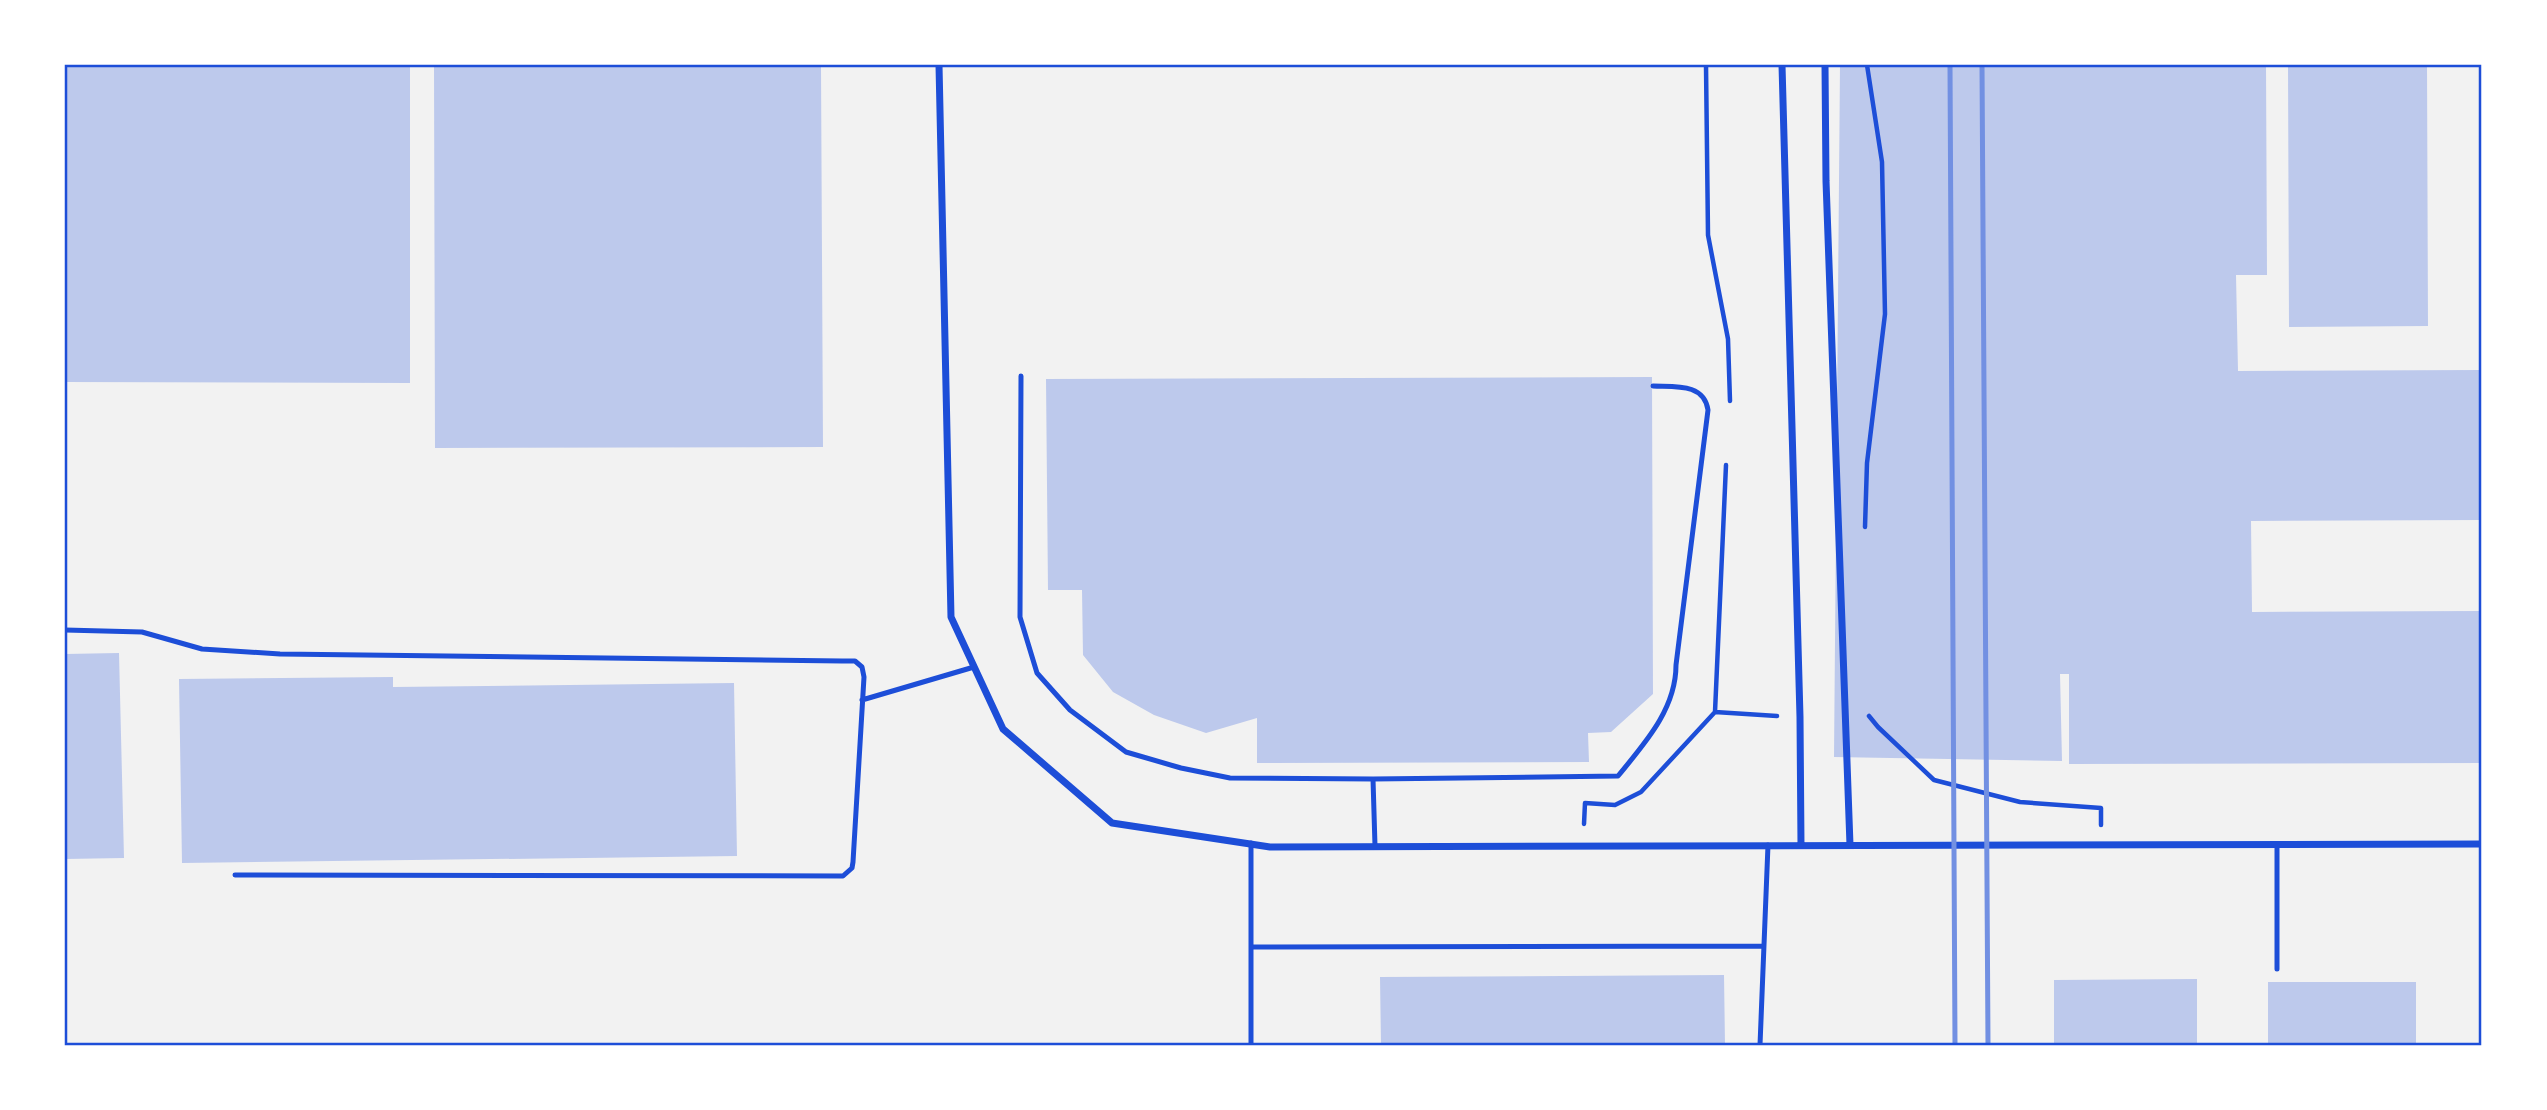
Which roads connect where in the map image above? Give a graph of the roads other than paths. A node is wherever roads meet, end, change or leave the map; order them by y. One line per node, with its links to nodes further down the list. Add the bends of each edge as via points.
1 (939, 65): 7 (street, via 951,617)
2 (1782, 65): 13 (street)
3 (1825, 65): 14 (street)
4 (1021, 376): 9 (lane, via 1020,617 1037,673 1070,710 1126,752 1230,778)
5 (1653, 386): 9 (lane, via 1691,388 1702,394 1708,410 1676,684 1642,747 1618,776)
6 (65, 630): 8 (lane, via 142,632 202,649 280,654 855,661 862,667)
7 (974, 667): 8 (lane); 10 (street, via 1003,729 1112,823)
8 (862, 700): 17 (lane, via 853,862 843,876)
9 (1373, 779): 16 (lane)
10 (1251, 843): 16 (street, via 1269,847); 19 (lane)
11 (2482, 844): 15 (street)
12 (1768, 845): 13 (street); 16 (street); 18 (lane)
13 (1801, 845): 14 (street)
14 (1850, 845): 15 (street)
15 (2277, 845): 20 (lane)
16 (1375, 846)
17 (235, 875)
18 (1763, 946): 19 (lane); 22 (lane)
19 (1252, 947): 21 (lane)
20 (2277, 969)
21 (1251, 1045)
22 (1760, 1045)

